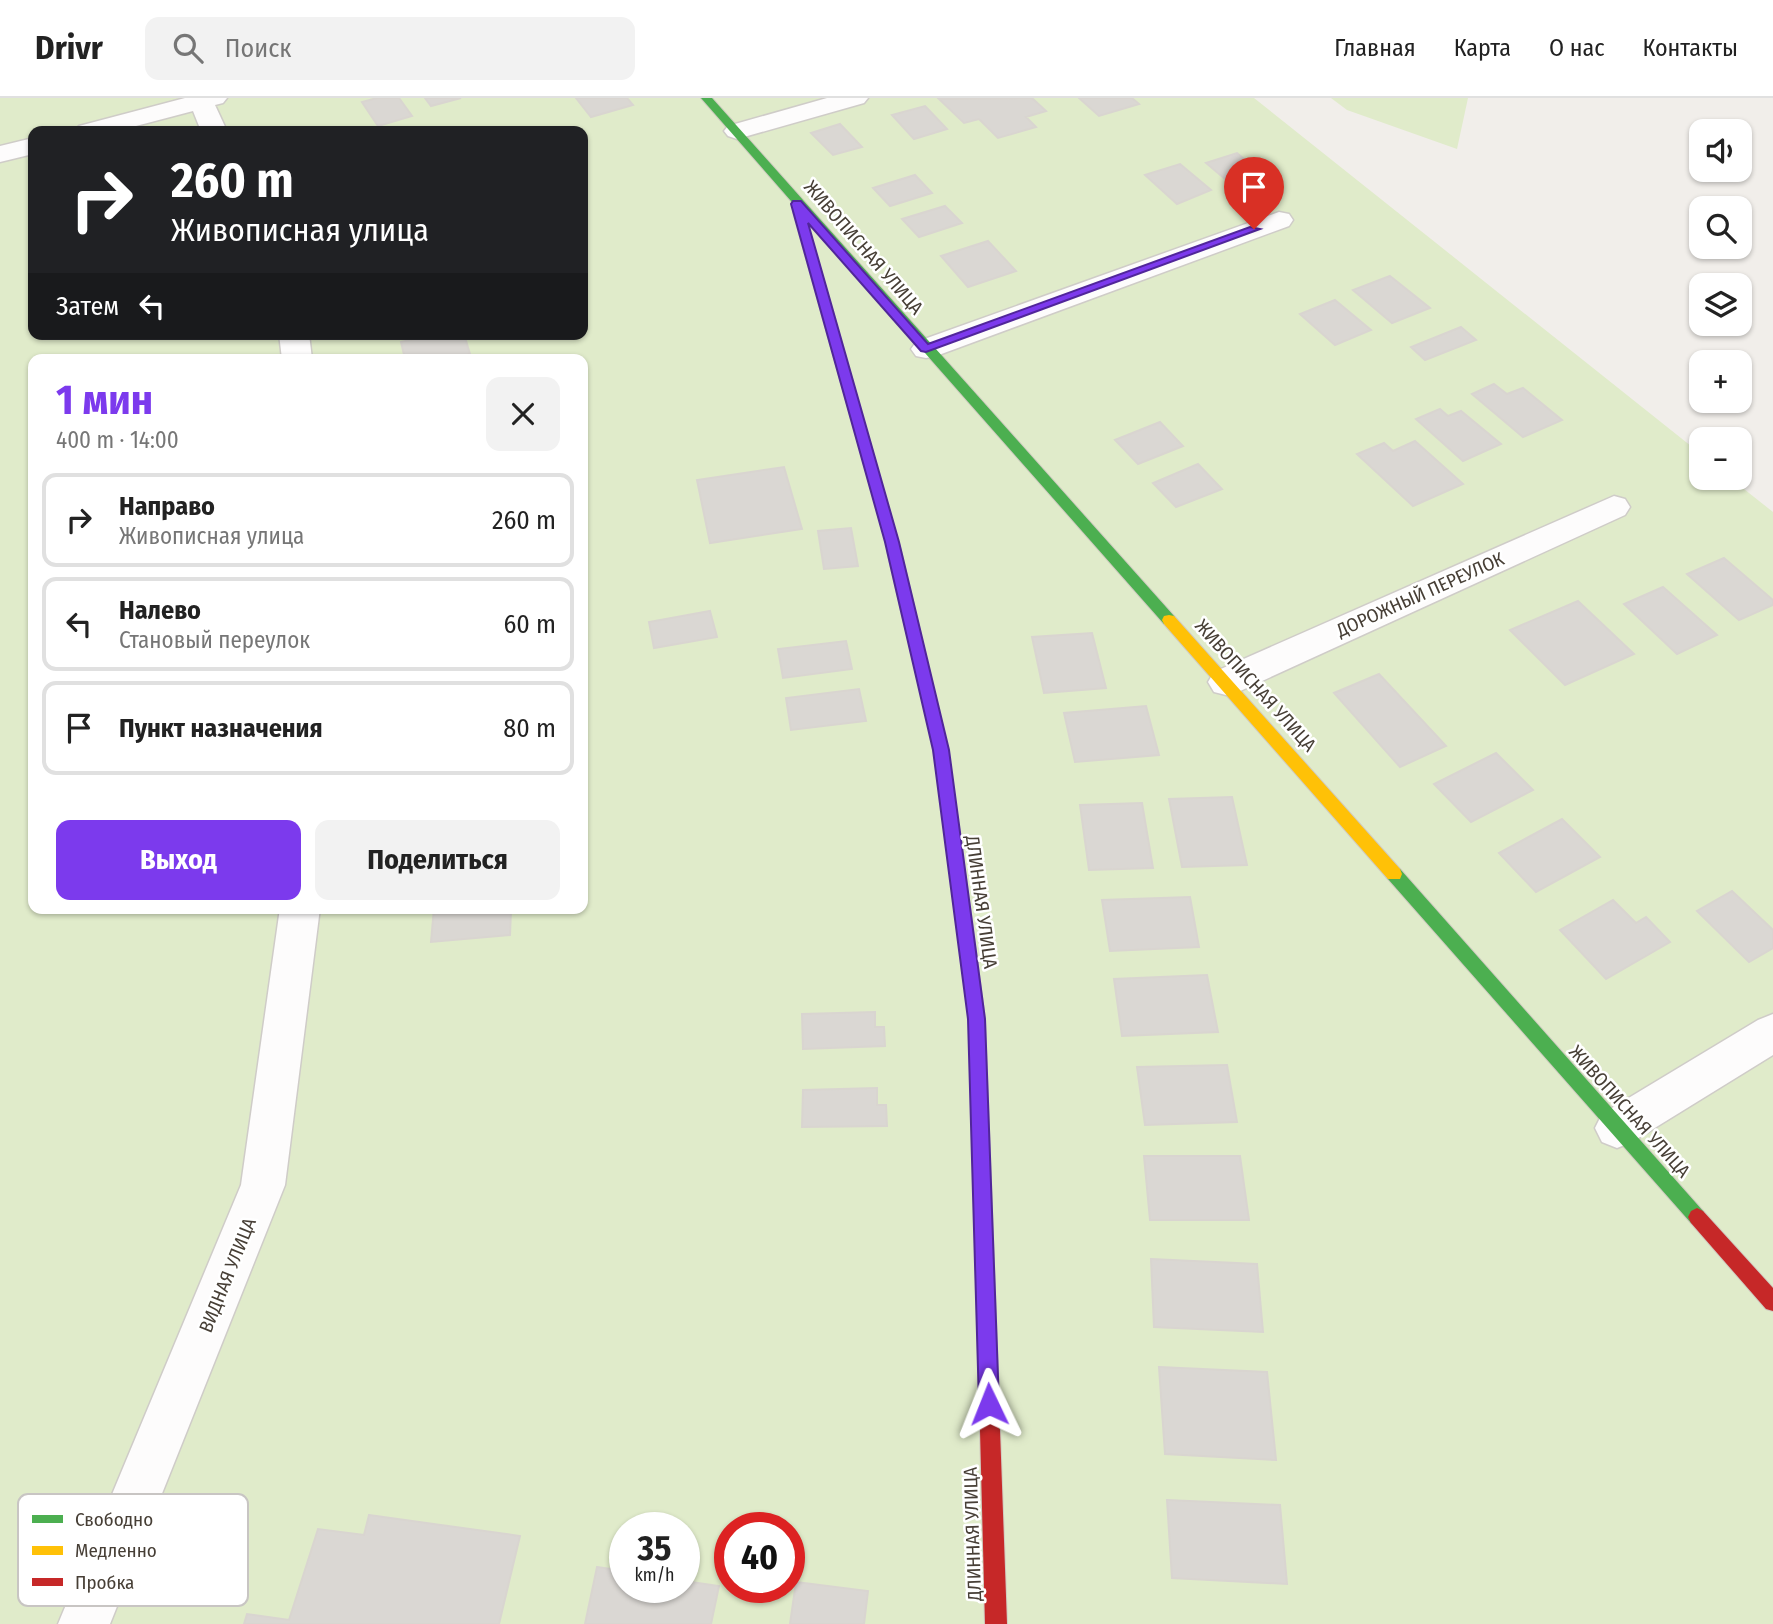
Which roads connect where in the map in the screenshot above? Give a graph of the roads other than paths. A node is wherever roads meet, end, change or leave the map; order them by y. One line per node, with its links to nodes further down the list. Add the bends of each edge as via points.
1 (706, 98): 6 (street, ЖИВОПИСНАЯ УЛИЦА)
2 (855, 98): 6 (street)
3 (207, 100): 4 (street); 5 (street)
4 (107, 126)
5 (214, 126)
6 (737, 131): 9 (street, ЖИВОПИСНАЯ УЛИЦА)
7 (28, 147): 8 (street)
8 (0, 155)
9 (797, 204): 11 (street, ЖИВОПИСНАЯ УЛИЦА); 21 (street, ДЛИННАЯ УЛИЦА, via 892,542 943,764 977,1019)
10 (1279, 220): 11 (street)
11 (926, 349): 13 (street, ЖИВОПИСНАЯ УЛИЦА)
12 (1614, 507): 13 (street, ДОРОЖНЫЙ ПЕРЕУЛОК)
13 (1226, 682): 16 (street, ЖИВОПИСНАЯ УЛИЦА)
14 (299, 914): 18 (street, ВИДНАЯ УЛИЦА, via 263,1185)
15 (1773, 1033): 16 (street)
16 (1617, 1128): 17 (street, ЖИВОПИСНАЯ УЛИЦА)
17 (1773, 1302)
18 (137, 1494)
19 (91, 1606): 20 (street, ВИДНАЯ УЛИЦА)
20 (84, 1624)
21 (996, 1624)

